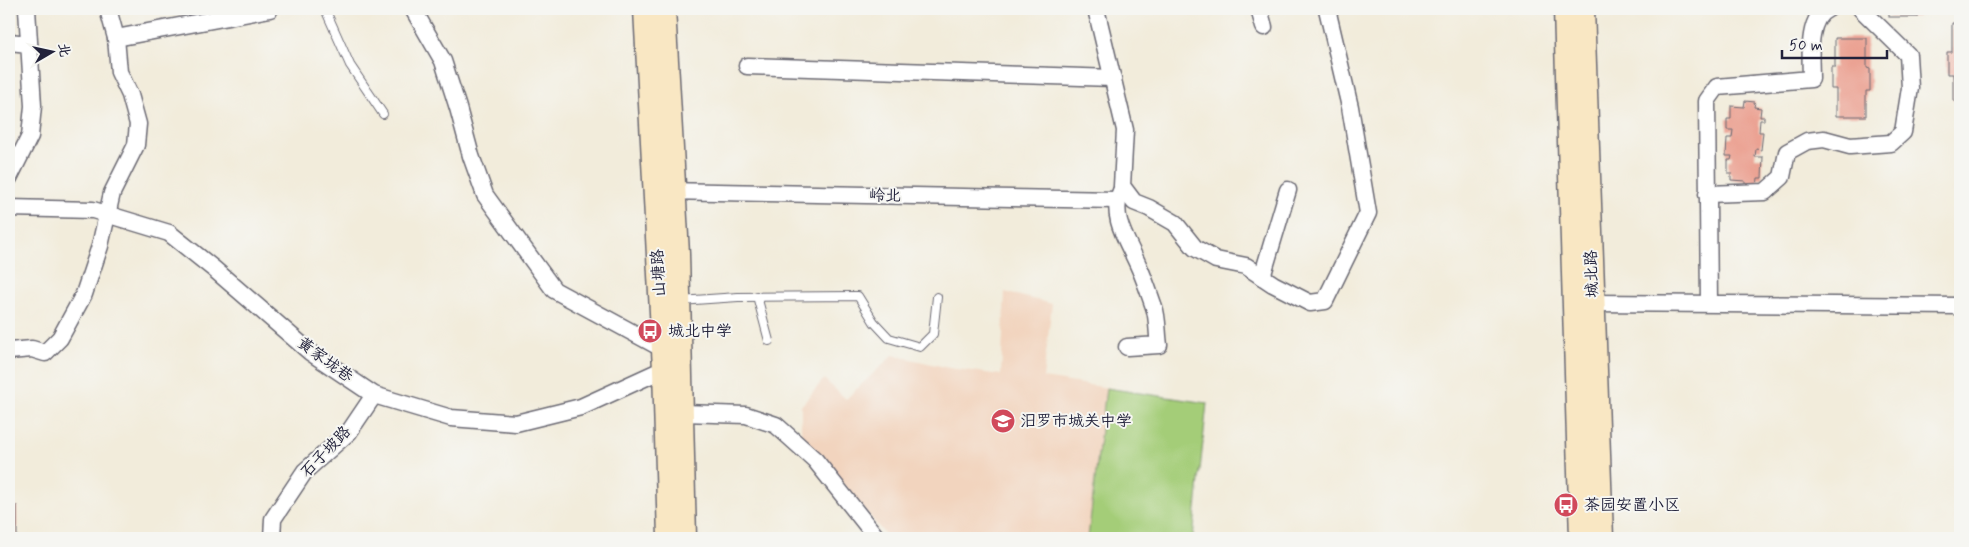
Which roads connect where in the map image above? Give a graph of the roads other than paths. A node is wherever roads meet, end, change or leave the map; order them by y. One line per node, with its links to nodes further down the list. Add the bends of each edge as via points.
1 (27, 9): 18 (street)
2 (108, 9): 16 (street)
3 (270, 9): 16 (street)
4 (325, 9): 21 (lane, via 350,65)
5 (412, 9): 39 (street, via 443,61 485,195 554,290)
6 (645, 9): 24 (main road, 山塘路)
7 (664, 9): 24 (main road, 山塘路)
8 (1096, 9): 20 (street)
9 (1260, 9): 15 (street)
10 (1327, 9): 29 (street, via 1350,107 1368,213 1325,301 1310,303)
11 (1565, 9): 46 (main road, 城北路)
12 (1583, 9): 33 (main road, 城北路)
13 (1828, 9): 26 (street, via 1812,28 1811,79 1716,87 1707,101)
14 (1860, 9): 26 (street, via 1908,55 1910,88 1903,132 1891,142 1850,146 1824,140 1807,141 1787,152 1782,177 1765,192)
15 (1264, 27)
16 (116, 38): 28 (street, via 119,72 138,124 136,146 112,193)
17 (9, 42): 18 (street)
18 (29, 44): 22 (street, via 33,106 30,136)
19 (747, 66): 20 (street)
20 (1113, 78): 25 (street, via 1125,130)
21 (383, 114)
22 (9, 178)
23 (1288, 190): 29 (street)
24 (665, 191): 25 (street, 岭北); 32 (main road, 山塘路); 39 (main road, 山塘路)
25 (1119, 193): 29 (street, via 1175,223 1195,248 1216,260 1246,266); 37 (street, via 1116,209 1155,310 1159,345)
26 (1707, 194): 34 (street)
27 (9, 208): 28 (street, 黄家垅巷, via 93,210)
28 (106, 214): 38 (street, via 100,246 84,294 60,338 45,353 32,349); 40 (street, 黄家垅巷, via 169,233 310,352)
29 (1262, 277)
30 (758, 296): 31 (lane, via 858,296 874,322 889,338 920,347 933,334); 32 (lane); 36 (lane)
31 (937, 298)
32 (680, 301): 41 (main road, 山塘路)
33 (1593, 303): 34 (street); 47 (main road, 城北路)
34 (1709, 303): 35 (street)
35 (1960, 306)
36 (769, 341)
37 (1127, 347)
38 (9, 351)
39 (663, 359): 40 (street, 黄家垅巷, via 582,407 516,423 451,418); 43 (main road, 山塘路)
40 (374, 395): 42 (street, 石子坡路, via 349,432 305,471 273,519)
41 (682, 413): 44 (main road, 山塘路); 45 (street, via 746,415 776,425 815,460)
42 (272, 538)
43 (669, 538)
44 (686, 538)
45 (877, 538)
46 (1581, 538)
47 (1602, 538)

